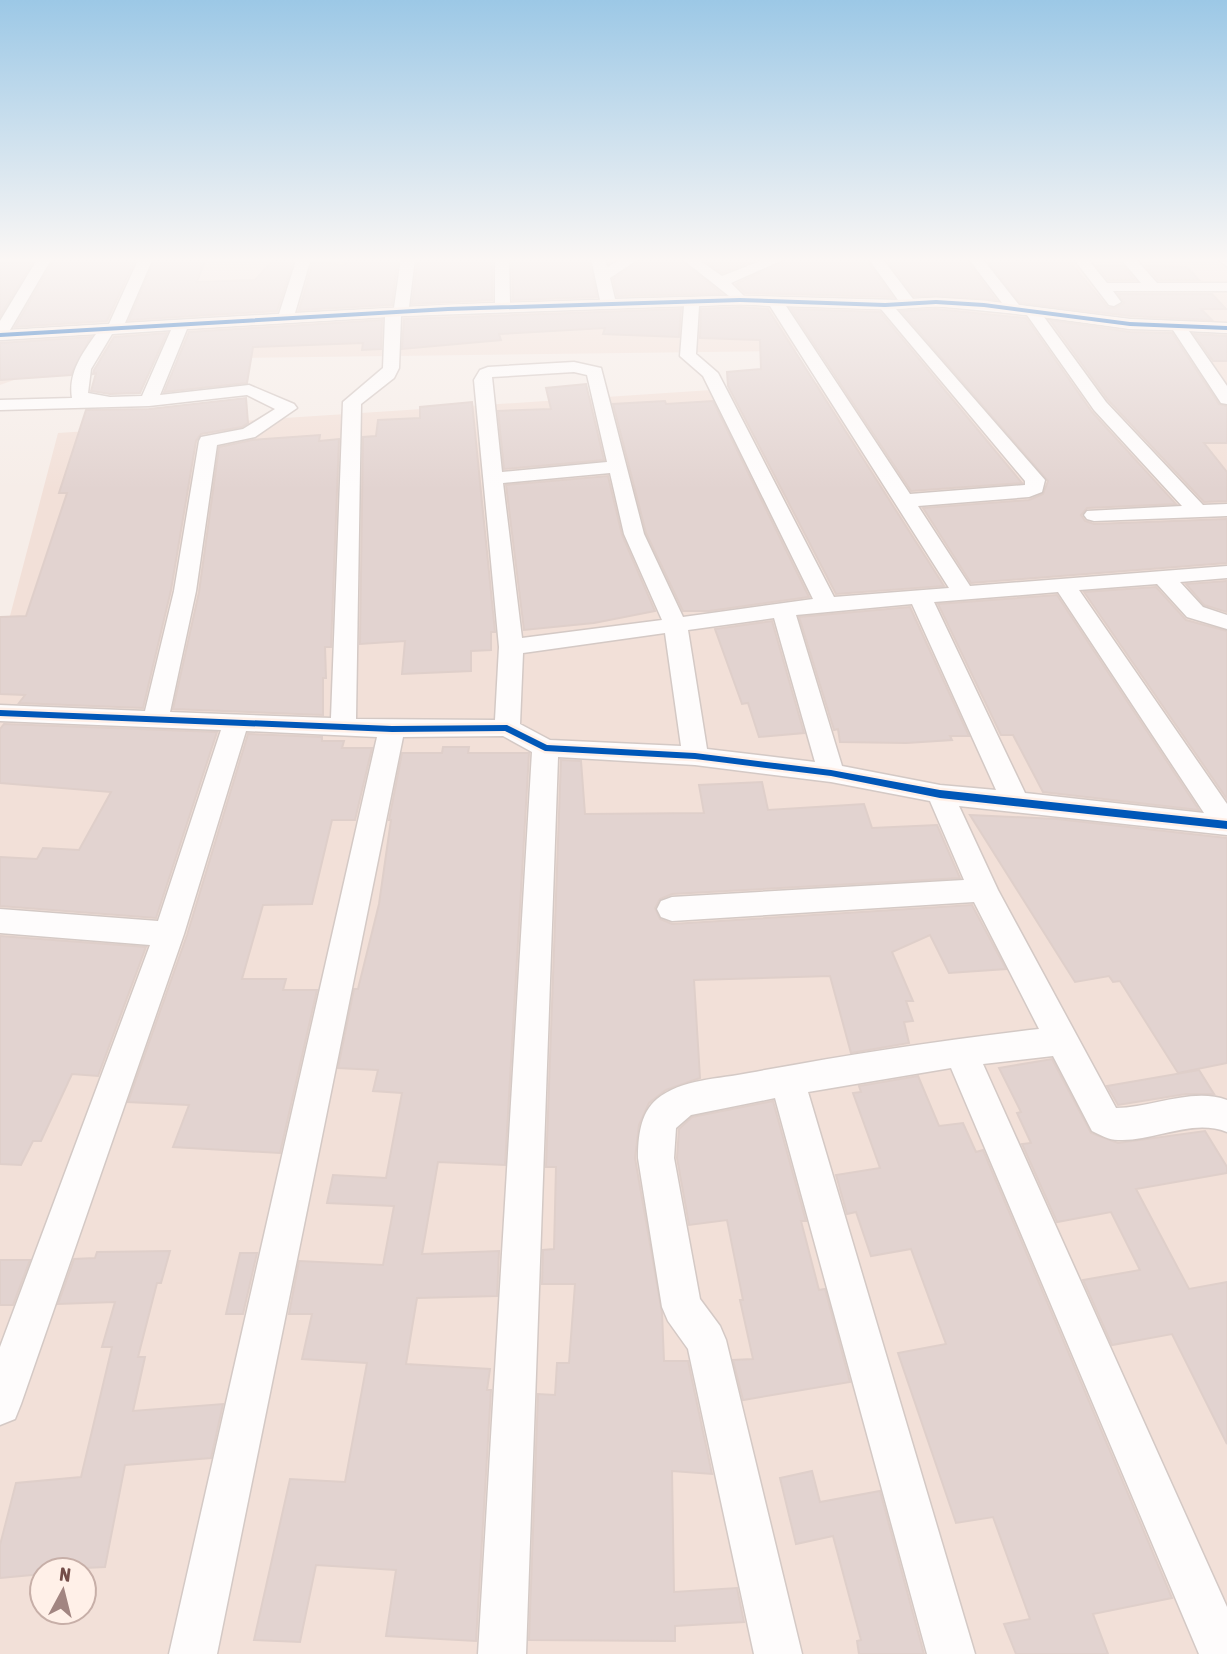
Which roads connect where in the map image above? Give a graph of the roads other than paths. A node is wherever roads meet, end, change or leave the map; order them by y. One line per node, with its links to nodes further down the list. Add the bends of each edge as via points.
1 (107, 335): 10 (street, via 79,373 80,397)
2 (177, 335): 10 (street)
3 (395, 335): 31 (street, via 388,374 352,402)
4 (690, 335): 23 (street, via 688,356 710,373)
5 (797, 335): 14 (street)
6 (911, 335): 14 (street, via 1035,480 1035,488)
7 (1044, 335): 16 (street, via 1100,405)
8 (1183, 335): 9 (street)
9 (1227, 399)
10 (149, 401): 11 (street); 29 (street, via 249,390 288,408 249,433 208,441 185,592)
11 (0, 405)
12 (617, 467): 13 (street); 13 (street, via 595,372 575,367 494,370 482,380); 26 (street, via 634,534)
13 (494, 478): 27 (street)
14 (904, 501): 21 (street)
15 (1227, 510): 16 (street)
16 (1198, 511): 17 (street)
17 (1094, 515)
18 (1227, 572): 19 (street)
19 (1162, 576): 20 (street); 25 (street, via 1195,612)
20 (1064, 584): 21 (street); 38 (street, via 1227,825)
21 (964, 593): 22 (street)
22 (920, 597): 23 (street); 38 (street)
23 (827, 604): 24 (street)
24 (783, 611): 26 (street); 36 (street)
25 (1227, 622)
26 (676, 623): 27 (street); 35 (street)
27 (511, 647): 32 (street)
28 (0, 713): 29 (street)
29 (156, 719): 30 (street)
30 (236, 722): 31 (street); 42 (street)
31 (344, 727): 33 (street)
32 (508, 728): 33 (street); 34 (street)
33 (392, 729): 48 (street)
34 (545, 748): 35 (street); 49 (street)
35 (695, 756): 36 (street)
36 (831, 773): 37 (street)
37 (940, 794): 38 (street); 39 (street)
38 (1015, 802)
39 (983, 890): 40 (street); 43 (street)
40 (673, 909)
41 (0, 922): 42 (street)
42 (169, 934): 47 (street)
43 (1062, 1041): 44 (street); 46 (street, via 1104,1120 1125,1124 1203,1113)
44 (961, 1052): 45 (street); 52 (street)
45 (787, 1080): 50 (street, via 679,1104 654,1133 682,1307 706,1340); 51 (street)
46 (1227, 1116)
47 (0, 1404)
48 (193, 1654)
49 (502, 1654)
50 (778, 1654)
51 (951, 1654)
52 (1223, 1654)

